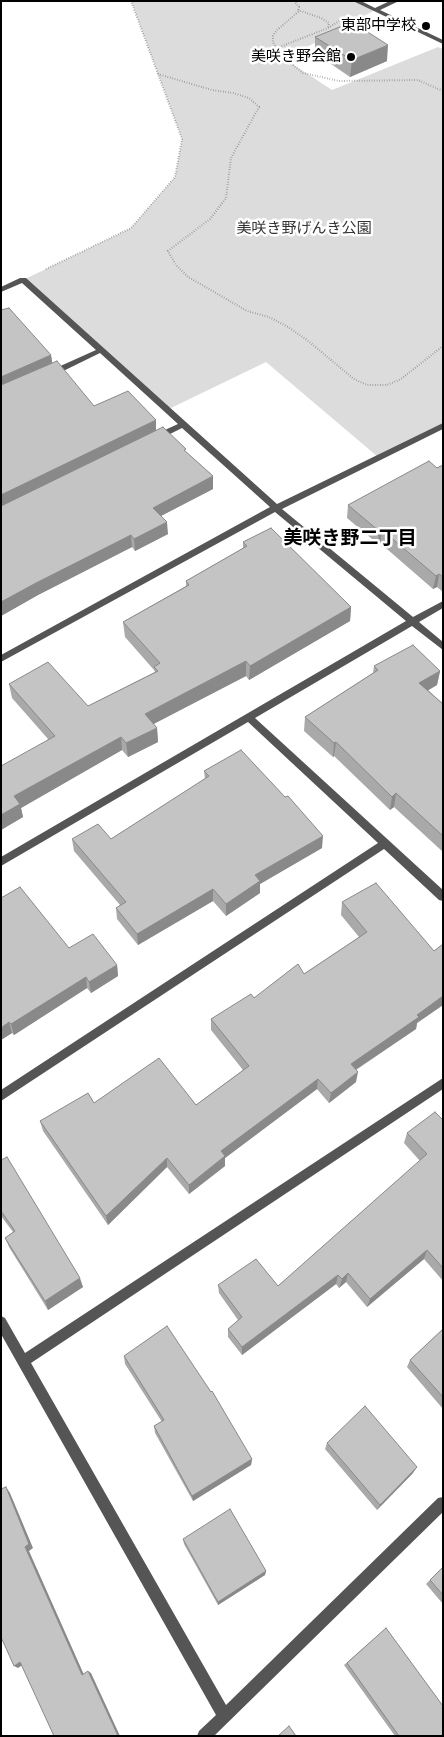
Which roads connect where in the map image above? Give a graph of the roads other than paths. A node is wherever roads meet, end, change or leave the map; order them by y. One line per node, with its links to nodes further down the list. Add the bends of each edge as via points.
1 (356, 1): 3 (street)
2 (396, 1): 3 (street)
3 (375, 10): 4 (street)
4 (443, 42)
5 (1, 290): 6 (street, via 23,280)
6 (101, 350): 7 (street); 8 (street)
7 (43, 377)
8 (184, 424): 10 (street); 11 (street)
9 (443, 426): 11 (street)
10 (149, 441)
11 (276, 508): 13 (street); 15 (street)
12 (443, 604): 13 (street)
13 (412, 623): 14 (street); 16 (street)
14 (443, 647)
15 (1, 658)
16 (248, 717): 17 (street); 18 (street)
17 (384, 844): 19 (street); 21 (street)
18 (1, 862)
19 (443, 897)
20 (443, 1082): 23 (street)
21 (1, 1096)
22 (1, 1322): 23 (street)
23 (24, 1361): 25 (street)
24 (443, 1502): 25 (street)
25 (224, 1716): 26 (street)
26 (204, 1736)

